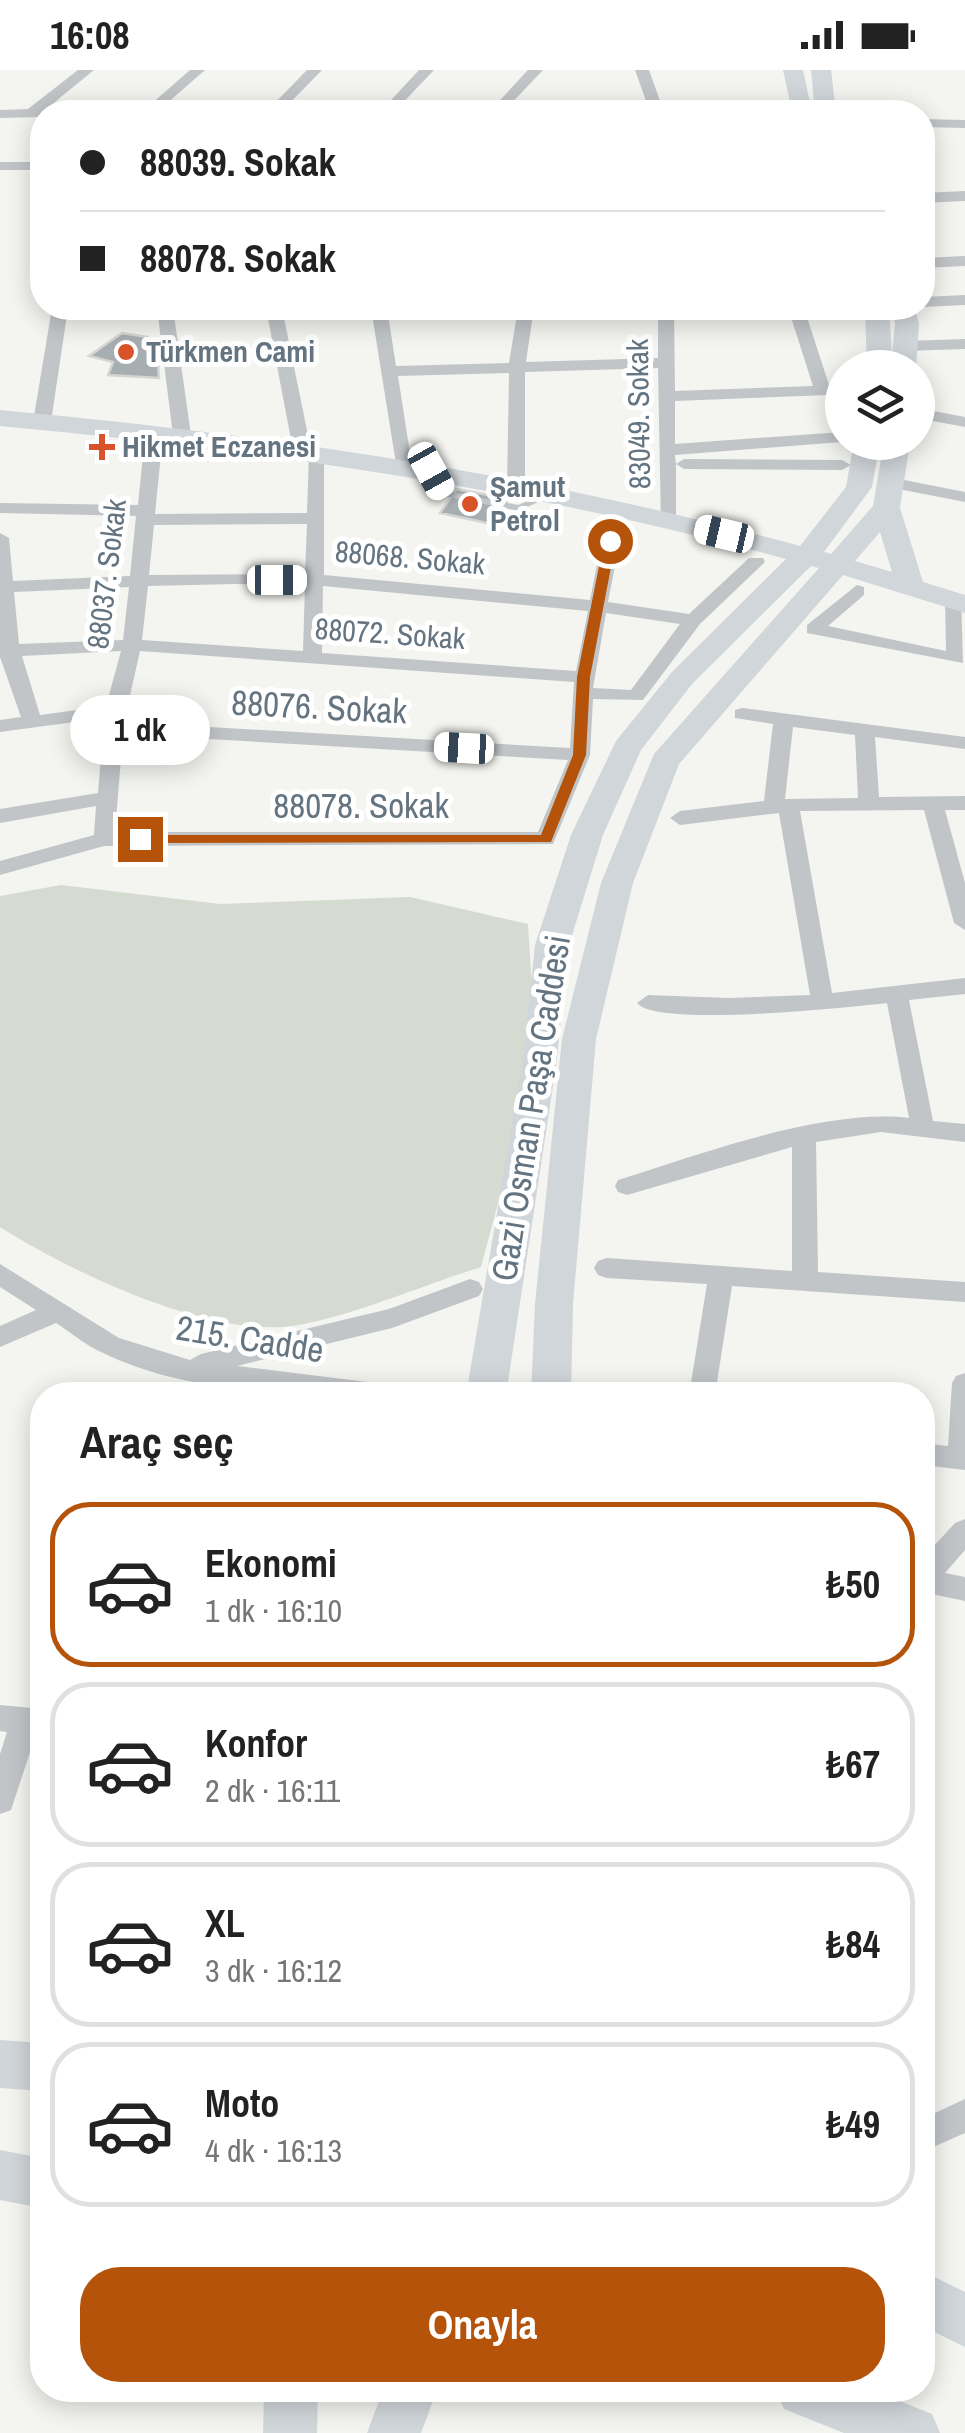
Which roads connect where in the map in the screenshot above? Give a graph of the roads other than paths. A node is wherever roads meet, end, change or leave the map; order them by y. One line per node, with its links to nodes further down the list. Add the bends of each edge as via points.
1 (87, 70): 9 (street)
2 (198, 70): 10 (street)
3 (315, 70): 11 (street)
4 (427, 70): 12 (street)
5 (536, 70): 13 (street)
6 (642, 70): 14 (street)
7 (793, 70): 15 (main road)
8 (821, 70): 16 (main road)
9 (52, 100)
10 (163, 100)
11 (284, 100)
12 (398, 100)
13 (507, 100)
14 (652, 100)
15 (802, 100)
16 (825, 100)
17 (30, 113): 18 (street)
18 (0, 114)
19 (935, 121): 20 (street)
20 (965, 121)
21 (0, 166): 22 (street)
22 (30, 166)
23 (965, 196): 24 (street)
24 (935, 197)
25 (965, 261): 26 (street)
26 (935, 262)
27 (965, 300): 28 (street)
28 (935, 301)
29 (58, 320): 46 (street)
30 (167, 320): 49 (street)
31 (277, 320): 51 (street)
32 (381, 320): 42 (street)
33 (524, 320): 41 (street)
34 (666, 320): 40 (street, 83049. Sokak)
35 (800, 320): 43 (street, via 823,391)
36 (878, 320): 38 (main road)
37 (902, 320): 39 (main road)
38 (879, 350)
39 (904, 350)
40 (666, 363): 41 (street); 43 (street, 83049. Sokak)
41 (517, 364): 42 (street); 58 (street)
42 (388, 371): 55 (street)
43 (670, 396): 52 (street, 83049. Sokak)
44 (935, 416): 47 (street)
45 (0, 418): 46 (main road)
46 (42, 422): 48 (main road)
47 (965, 422)
48 (154, 434): 49 (main road); 64 (street, 88037. Sokak)
49 (182, 435): 51 (main road)
50 (825, 439): 52 (street)
51 (310, 452): 55 (main road); 65 (street)
52 (669, 457): 57 (street); 66 (street, 83049. Sokak)
53 (859, 460): 57 (main road)
54 (895, 460): 60 (main road)
55 (404, 466): 56 (main road)
56 (431, 471): 58 (main road); 59 (lane, via 443,493 519,508)
57 (851, 476): 68 (main road, via 824,512); 69 (main road, Gazi Osman Paşa Caddesi)
58 (516, 488): 59 (main road)
59 (550, 495): 63 (main road)
60 (890, 496): 61 (street); 69 (main road, Gazi Osman Paşa Caddesi); 72 (main road)
61 (965, 497)
62 (0, 508): 64 (street)
63 (617, 510): 66 (main road); 76 (street)
64 (144, 516): 65 (street); 70 (street, 88037. Sokak)
65 (314, 518): 71 (street)
66 (668, 521): 68 (main road)
67 (0, 538): 73 (street)
68 (755, 551): 69 (main road); 77 (street)
69 (821, 559): 72 (main road); 118 (main road, Gazi Osman Paşa Caddesi, via 682,678 627,748 587,834 552,945); 119 (main road, Gazi Osman Paşa Caddesi, via 665,761 617,884 579,1040)
70 (140, 580): 71 (street, 88068. Sokak); 73 (street, 88068. Sokak); 78 (street, 88037. Sokak)
71 (311, 580): 76 (street, 88068. Sokak); 80 (street)
72 (910, 586): 75 (main road)
73 (4, 587): 79 (street)
74 (857, 591): 75 (street, via 814,630 956,659)
75 (959, 602)
76 (598, 605): 77 (street, 88068. Sokak); 81 (street)
77 (693, 620): 81 (street, 88072. Sokak, via 636,696)
78 (132, 645): 79 (street, 88072. Sokak); 80 (street, 88072. Sokak); 83 (street, 88037. Sokak)
79 (5, 650): 85 (street)
80 (312, 658): 81 (street, 88072. Sokak)
81 (583, 685): 89 (street)
82 (742, 714): 84 (street)
83 (115, 719): 85 (street, 88076. Sokak); 89 (street, 88076. Sokak); 90 (street, 88037. Sokak)
84 (784, 719): 87 (street); 94 (street)
85 (32, 722): 86 (street, 88076. Sokak)
86 (0, 726)
87 (865, 730): 88 (street); 93 (street)
88 (965, 742)
89 (580, 755): 97 (street, 88078. Sokak, via 546,839)
90 (108, 798): 95 (street); 97 (street, 88037. Sokak)
91 (932, 801): 92 (street); 93 (street); 99 (street)
92 (965, 803)
93 (870, 805): 94 (street)
94 (781, 806): 96 (street); 103 (street)
95 (0, 816)
96 (680, 818)
97 (104, 839): 98 (street, 88078. Sokak)
98 (0, 868)
99 (965, 923)
100 (965, 986): 101 (street)
101 (897, 994): 103 (street); 104 (street)
102 (648, 1003): 103 (street)
103 (823, 1004)
104 (922, 1126): 105 (street); 106 (street, via 880,1122)
105 (965, 1133)
106 (804, 1135): 107 (street); 111 (street)
107 (627, 1186)
108 (607, 1268): 110 (street)
109 (0, 1274): 114 (street, 215. Cadde)
110 (721, 1277): 111 (street); 120 (street)
111 (806, 1280): 113 (street)
112 (470, 1289): 116 (street, via 392,1318)
113 (965, 1292)
114 (57, 1311): 115 (street); 116 (street, 215. Cadde, via 110,1345)
115 (0, 1337)
116 (180, 1369): 117 (street, 215. Cadde)
117 (286, 1382)
118 (488, 1382)
119 (551, 1382)
120 (704, 1382)
121 (965, 1383): 123 (street)
122 (935, 1455): 123 (street)
123 (963, 1458)
124 (965, 1532): 125 (street)
125 (935, 1565)
126 (935, 1582): 127 (street)
127 (965, 1589)
128 (22, 1721): 129 (street)
129 (0, 1800)
130 (0, 2064): 131 (main road)
131 (30, 2066)
132 (965, 2116): 133 (street)
133 (935, 2130)
134 (0, 2175): 135 (main road)
135 (30, 2181)
136 (935, 2304): 137 (main road)
137 (965, 2321)
138 (291, 2402): 141 (main road)
139 (406, 2402): 142 (main road)
140 (834, 2402): 143 (main road)
141 (290, 2433)
142 (394, 2433)
143 (914, 2433)

